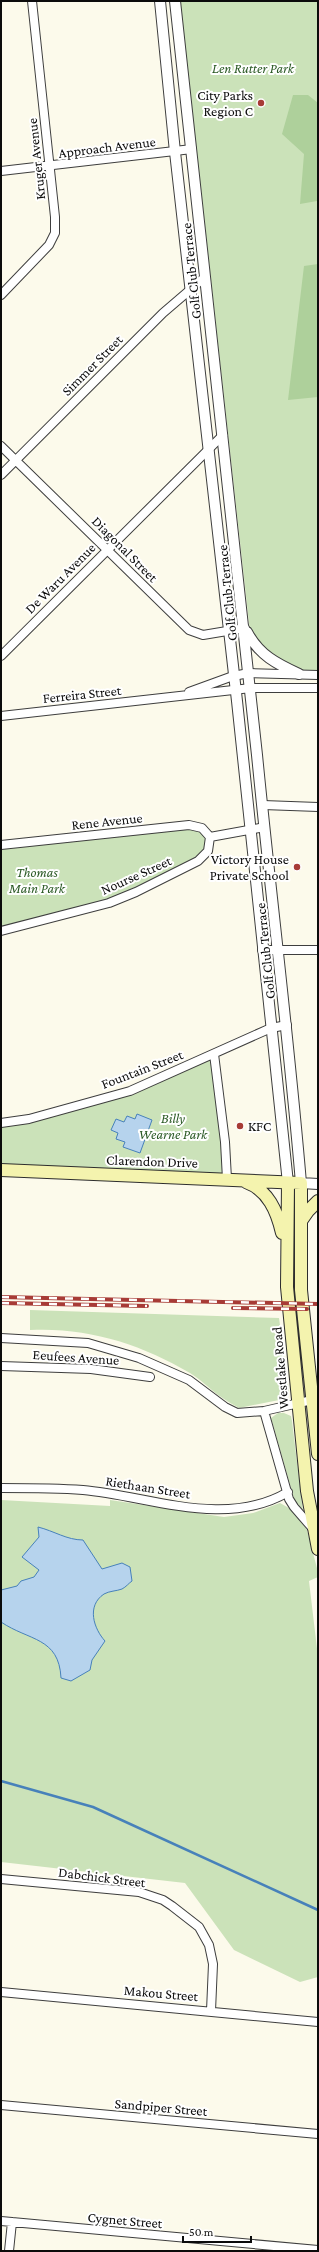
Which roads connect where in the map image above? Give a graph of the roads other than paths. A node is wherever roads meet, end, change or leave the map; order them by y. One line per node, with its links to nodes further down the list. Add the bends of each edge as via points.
1 (32, 1): 6 (street, Kruger Avenue)
2 (160, 1): 5 (street, Golf Club Terrace)
3 (175, 1): 4 (street, Golf Club Terrace)
4 (192, 149): 5 (street, Approach Avenue); 8 (street, Golf Club Terrace)
5 (175, 152): 6 (street, Approach Avenue); 9 (street, Golf Club Terrace)
6 (50, 167): 7 (street, Approach Avenue); 10 (street, Kruger Avenue, via 55,233 43,252)
7 (1, 171)
8 (206, 277): 9 (street, Simmer Street); 11 (street, Golf Club Terrace)
9 (191, 290): 13 (street, Golf Club Terrace); 14 (street, Simmer Street, via 163,313)
10 (1, 295)
11 (223, 435): 13 (street, De Waru Avenue); 17 (street, Golf Club Terrace)
12 (1, 446): 14 (street, Diagonal Street)
13 (207, 450): 16 (street, De Waru Avenue); 18 (street, Golf Club Terrace)
14 (15, 461): 15 (street, Simmer Street); 16 (street, Diagonal Street)
15 (1, 475)
16 (108, 549): 18 (street, Diagonal Street, via 189,630 203,635); 19 (street, De Waru Avenue)
17 (245, 628): 18 (street, Diagonal Street); 20 (street, Golf Club Terrace); 21 (street, via 253,643 265,656)
18 (228, 631): 23 (street, Golf Club Terrace)
19 (1, 656)
20 (249, 673): 21 (street, Ferreira Street); 23 (street, Ferreira Street); 24 (street, Golf Club Terrace)
21 (299, 674): 22 (street, Ferreira Street)
22 (318, 675)
23 (233, 676): 26 (street, Golf Club Terrace); 27 (street, Ferreira Street)
24 (251, 688): 25 (street, Ferreira Street); 26 (street, Ferreira Street); 29 (street, Golf Club Terrace)
25 (318, 688)
26 (235, 691): 27 (street, Ferreira Street); 32 (street, Golf Club Terrace)
27 (165, 698): 28 (street, Ferreira Street)
28 (1, 716)
29 (263, 805): 30 (street); 31 (street, Golf Club Terrace)
30 (318, 807)
31 (265, 827): 32 (street); 36 (street, Golf Club Terrace)
32 (250, 829): 33 (street); 37 (street, Golf Club Terrace)
33 (210, 837): 34 (street, Rene Avenue, via 202,828 188,825); 35 (street, Nourse Street, via 208,851 198,861 136,892 109,903)
34 (1, 845)
35 (1, 931)
36 (279, 949): 37 (street); 38 (street); 39 (street, Golf Club Terrace)
37 (262, 950): 40 (street, Golf Club Terrace)
38 (318, 950)
39 (287, 1025): 40 (street, Fountain Street); 47 (street, Golf Club Terrace)
40 (271, 1028): 41 (street, Fountain Street); 46 (street, Golf Club Terrace)
41 (214, 1054): 42 (street, Fountain Street, via 118,1095 29,1119); 44 (street)
42 (1, 1123)
43 (1, 1170): 44 (main road, Clarendon Drive)
44 (227, 1179): 45 (main road, Clarendon Drive)
45 (240, 1180): 46 (main road, Clarendon Drive); 51 (main road, via 256,1187 270,1201 278,1215)
46 (288, 1183): 47 (main road, Clarendon Drive); 51 (main road, Westlake Road)
47 (301, 1183): 48 (street); 50 (main road, Westlake Road)
48 (318, 1184)
49 (318, 1201): 50 (main road)
50 (301, 1221): 55 (main road, Westlake Road, via 301,1290)
51 (286, 1245): 56 (main road, Westlake Road, via 287,1286)
52 (1, 1338): 57 (street, Eeufees Avenue, via 72,1341 99,1345 140,1358 177,1374 231,1411 246,1414)
53 (1, 1366): 54 (street, Eeufees Avenue, via 91,1369)
54 (150, 1377)
55 (312, 1400): 56 (street, Eeufees Avenue); 58 (main road, Westlake Road)
56 (298, 1403): 57 (street, Eeufees Avenue); 61 (main road, Westlake Road, via 307,1491)
57 (264, 1411): 60 (street)
58 (318, 1454)
59 (1, 1488): 60 (street, Riethaan Street, via 83,1490 225,1510 264,1504)
60 (288, 1492): 61 (street, via 294,1507)
61 (314, 1530): 62 (main road, Westlake Road)
62 (318, 1549)
63 (1, 1879): 65 (street, Dabchick Street, via 139,1892 163,1900 199,1927 209,1945 213,1964)
64 (1, 1992): 65 (street, Makou Street)
65 (211, 2011): 66 (street, Makou Street)
66 (318, 2022)
67 (1, 2105): 68 (street, Sandpiper Street)
68 (318, 2134)
69 (1, 2221): 70 (street, Cygnet Street)
70 (12, 2222): 71 (street, Cygnet Street); 72 (street)
71 (318, 2250)
72 (10, 2251)

